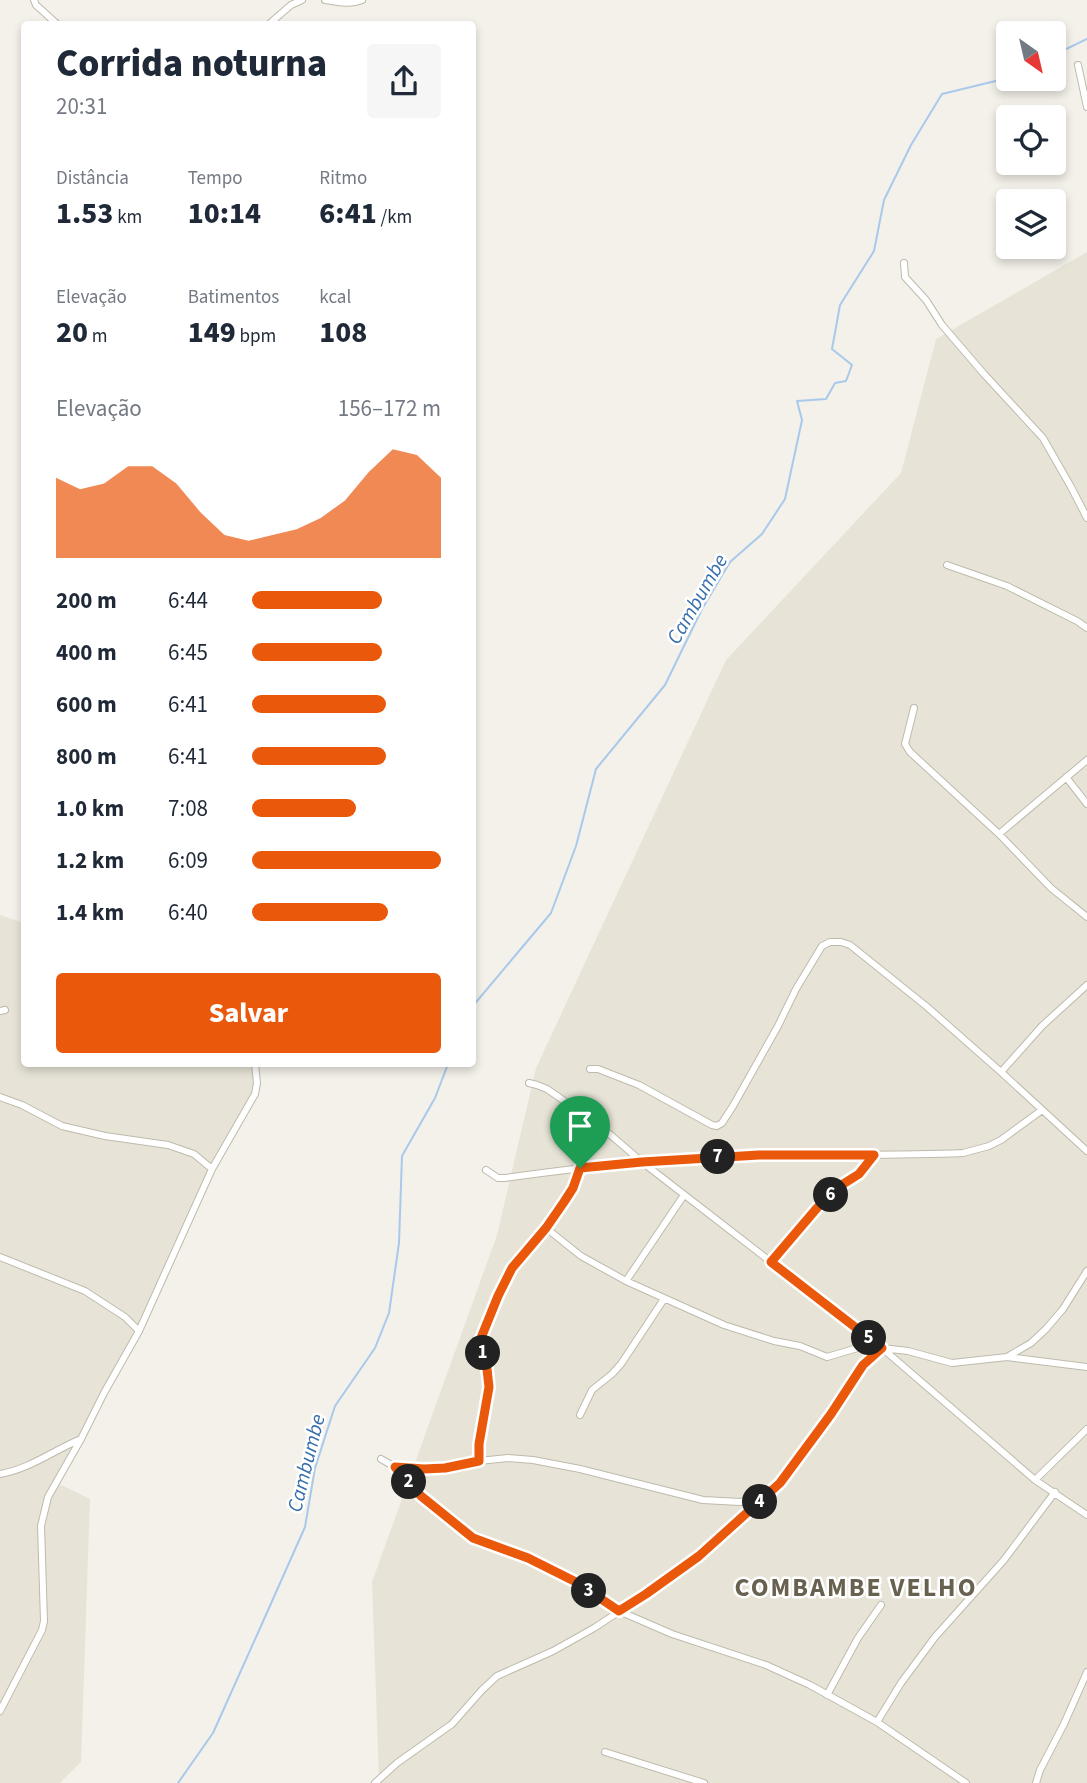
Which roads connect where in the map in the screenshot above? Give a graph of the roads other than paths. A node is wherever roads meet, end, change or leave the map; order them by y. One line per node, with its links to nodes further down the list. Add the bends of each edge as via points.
1 (34, 0): 5 (street)
2 (302, 0): 6 (street)
3 (325, 0): 4 (street)
4 (362, 0)
5 (54, 21)
6 (272, 21)
7 (1078, 65): 8 (street)
8 (1087, 107)
9 (904, 263): 10 (street, via 905,277 942,325 1043,438)
10 (1087, 518)
11 (947, 565): 12 (street, via 1007,586)
12 (1087, 628)
13 (914, 708): 17 (street, via 905,744 910,752)
14 (1087, 760): 15 (street)
15 (1066, 777): 16 (street); 17 (street)
16 (1087, 804)
17 (999, 834): 18 (street, via 1051,888)
18 (1087, 917)
19 (1087, 985): 22 (street)
20 (255, 1067): 30 (street, via 255,1094)
21 (590, 1069): 22 (street, via 639,1085 717,1126 733,1106 822,946 841,942 926,1006)
22 (1001, 1072): 25 (street)
23 (529, 1083): 28 (street, via 547,1089 600,1125)
24 (0, 1097): 30 (street, via 62,1126 168,1145 194,1154)
25 (1042, 1110): 26 (street); 27 (street, via 1001,1140 963,1153)
26 (1087, 1151)
27 (874, 1155): 28 (street); 35 (street, via 859,1174 817,1208)
28 (642, 1162): 29 (street); 32 (street)
29 (580, 1168): 31 (street, via 505,1178); 33 (street, via 573,1188)
30 (212, 1169): 39 (street)
31 (486, 1170)
32 (684, 1195): 35 (street); 37 (street)
33 (546, 1228): 37 (street, via 580,1256); 47 (street, via 512,1268 481,1338 489,1387)
34 (0, 1257): 39 (street, via 85,1291)
35 (771, 1262): 40 (street)
36 (1087, 1271): 41 (street, via 1046,1329)
37 (626, 1280): 38 (street)
38 (664, 1298): 40 (street, via 724,1325 827,1357 861,1347); 43 (street, via 621,1364 593,1390)
39 (139, 1332): 45 (street)
40 (879, 1350): 41 (street, via 908,1351 952,1363); 50 (street); 52 (street, via 863,1365 794,1466)
41 (1007, 1357): 42 (street)
42 (1087, 1367)
43 (580, 1415)
44 (1087, 1429): 50 (street)
45 (81, 1439): 49 (street, via 36,1463); 58 (street, via 43,1512 42,1630)
46 (381, 1459): 48 (street)
47 (479, 1461): 48 (street, via 445,1468); 52 (street, via 548,1462 703,1500 740,1502)
48 (395, 1467): 55 (street, via 421,1496 473,1538 528,1558)
49 (0, 1474)
50 (1035, 1480): 51 (street)
51 (1055, 1492): 53 (street); 60 (street, via 1004,1560 935,1637)
52 (766, 1497): 55 (street, via 699,1556)
53 (1087, 1515)
54 (881, 1605): 57 (street)
55 (619, 1611): 57 (street, via 766,1665); 62 (street, via 553,1651 497,1676 452,1724)
56 (1087, 1672): 65 (street)
57 (827, 1695): 60 (street)
58 (3, 1701): 59 (street)
59 (0, 1711)
60 (877, 1722): 64 (street)
61 (604, 1752): 63 (street)
62 (375, 1783)
63 (704, 1783)
64 (966, 1783)
65 (1036, 1783)

